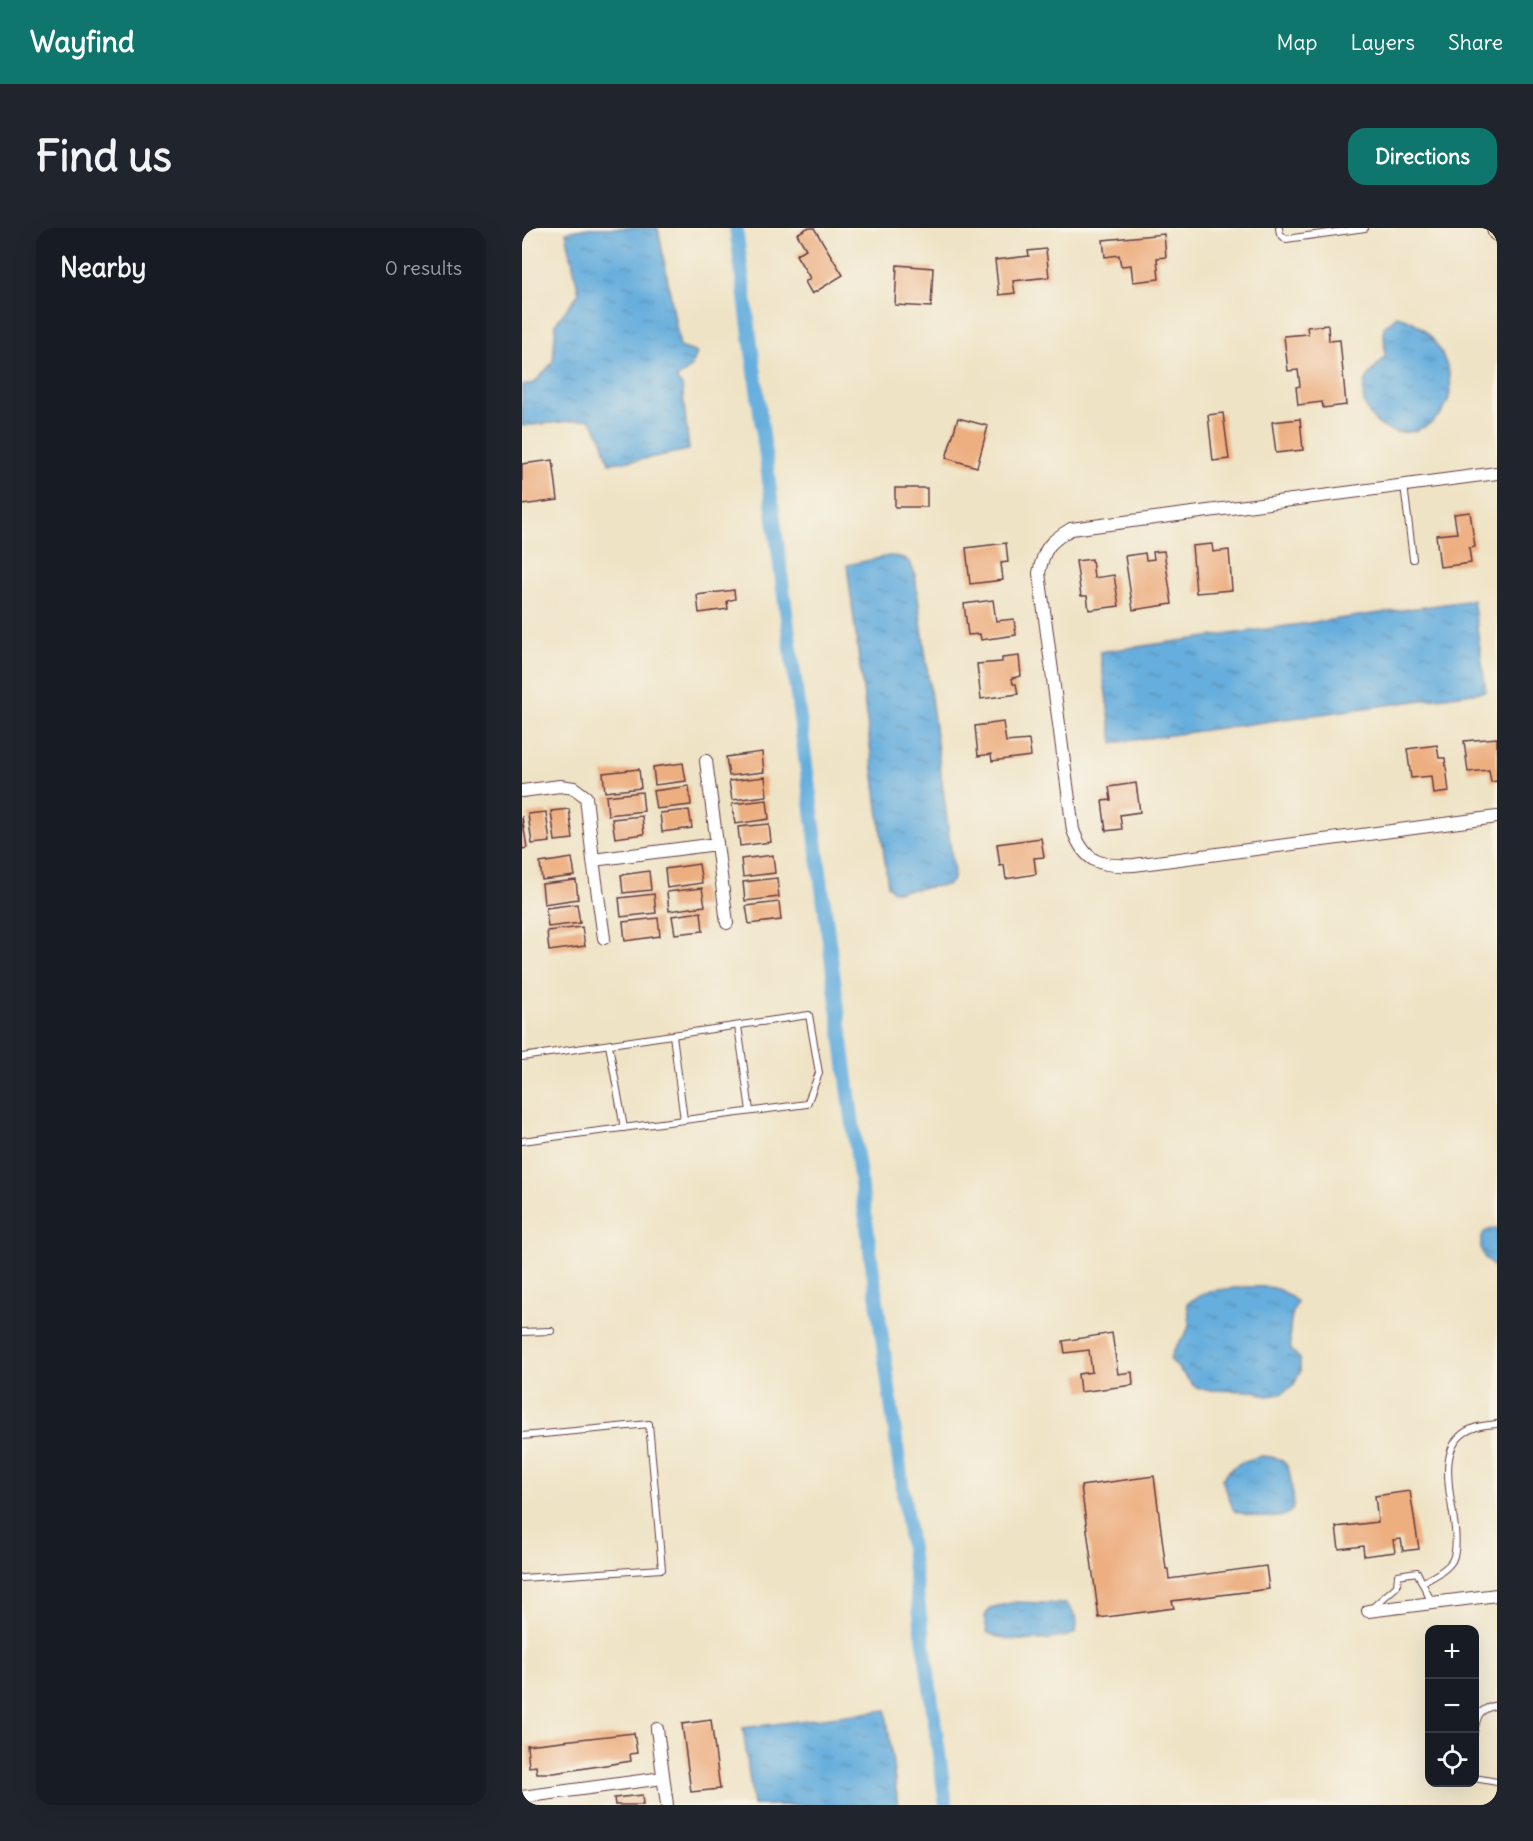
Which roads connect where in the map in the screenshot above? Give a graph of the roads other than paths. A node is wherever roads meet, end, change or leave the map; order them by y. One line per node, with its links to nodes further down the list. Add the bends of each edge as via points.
1 (1279, 228): 2 (lane, via 1286,239)
2 (1365, 228)
3 (1497, 473): 4 (street)
4 (1404, 485): 5 (lane); 8 (street, via 1071,529 1054,539 1043,553 1039,573 1073,830 1079,847 1094,861 1112,866)
5 (1413, 559)
6 (706, 761): 9 (street)
7 (522, 791): 10 (street, via 560,786 574,788 586,797)
8 (1497, 818)
9 (717, 844): 10 (street); 11 (street)
10 (593, 860): 12 (street)
11 (727, 923)
12 (604, 939)
13 (738, 1026): 14 (lane); 17 (lane); 17 (lane, via 809,1015 819,1073 807,1104)
14 (673, 1035): 15 (lane); 18 (lane)
15 (609, 1045): 16 (lane); 19 (lane)
16 (522, 1057)
17 (750, 1111): 18 (lane)
18 (684, 1120): 19 (lane)
19 (624, 1128): 20 (lane)
20 (522, 1142)
21 (551, 1331): 22 (lane)
22 (522, 1332)
23 (1497, 1424): 26 (lane, via 1471,1429 1451,1449 1448,1478 1455,1552 1441,1572)
24 (522, 1436): 25 (lane, via 649,1424 662,1569)
25 (522, 1578)
26 (1422, 1583): 28 (lane); 29 (lane, via 1417,1572 1398,1575 1397,1586)
27 (1497, 1595): 28 (street)
28 (1432, 1603): 29 (street)
29 (1368, 1611)
30 (1497, 1706): 31 (lane, via 1486,1708)
31 (1479, 1715)
32 (657, 1729): 33 (street)
33 (663, 1778): 37 (street); 38 (street)
34 (1479, 1779): 35 (lane)
35 (1497, 1782)
36 (522, 1797): 37 (street)
37 (545, 1800)
38 (667, 1805)

